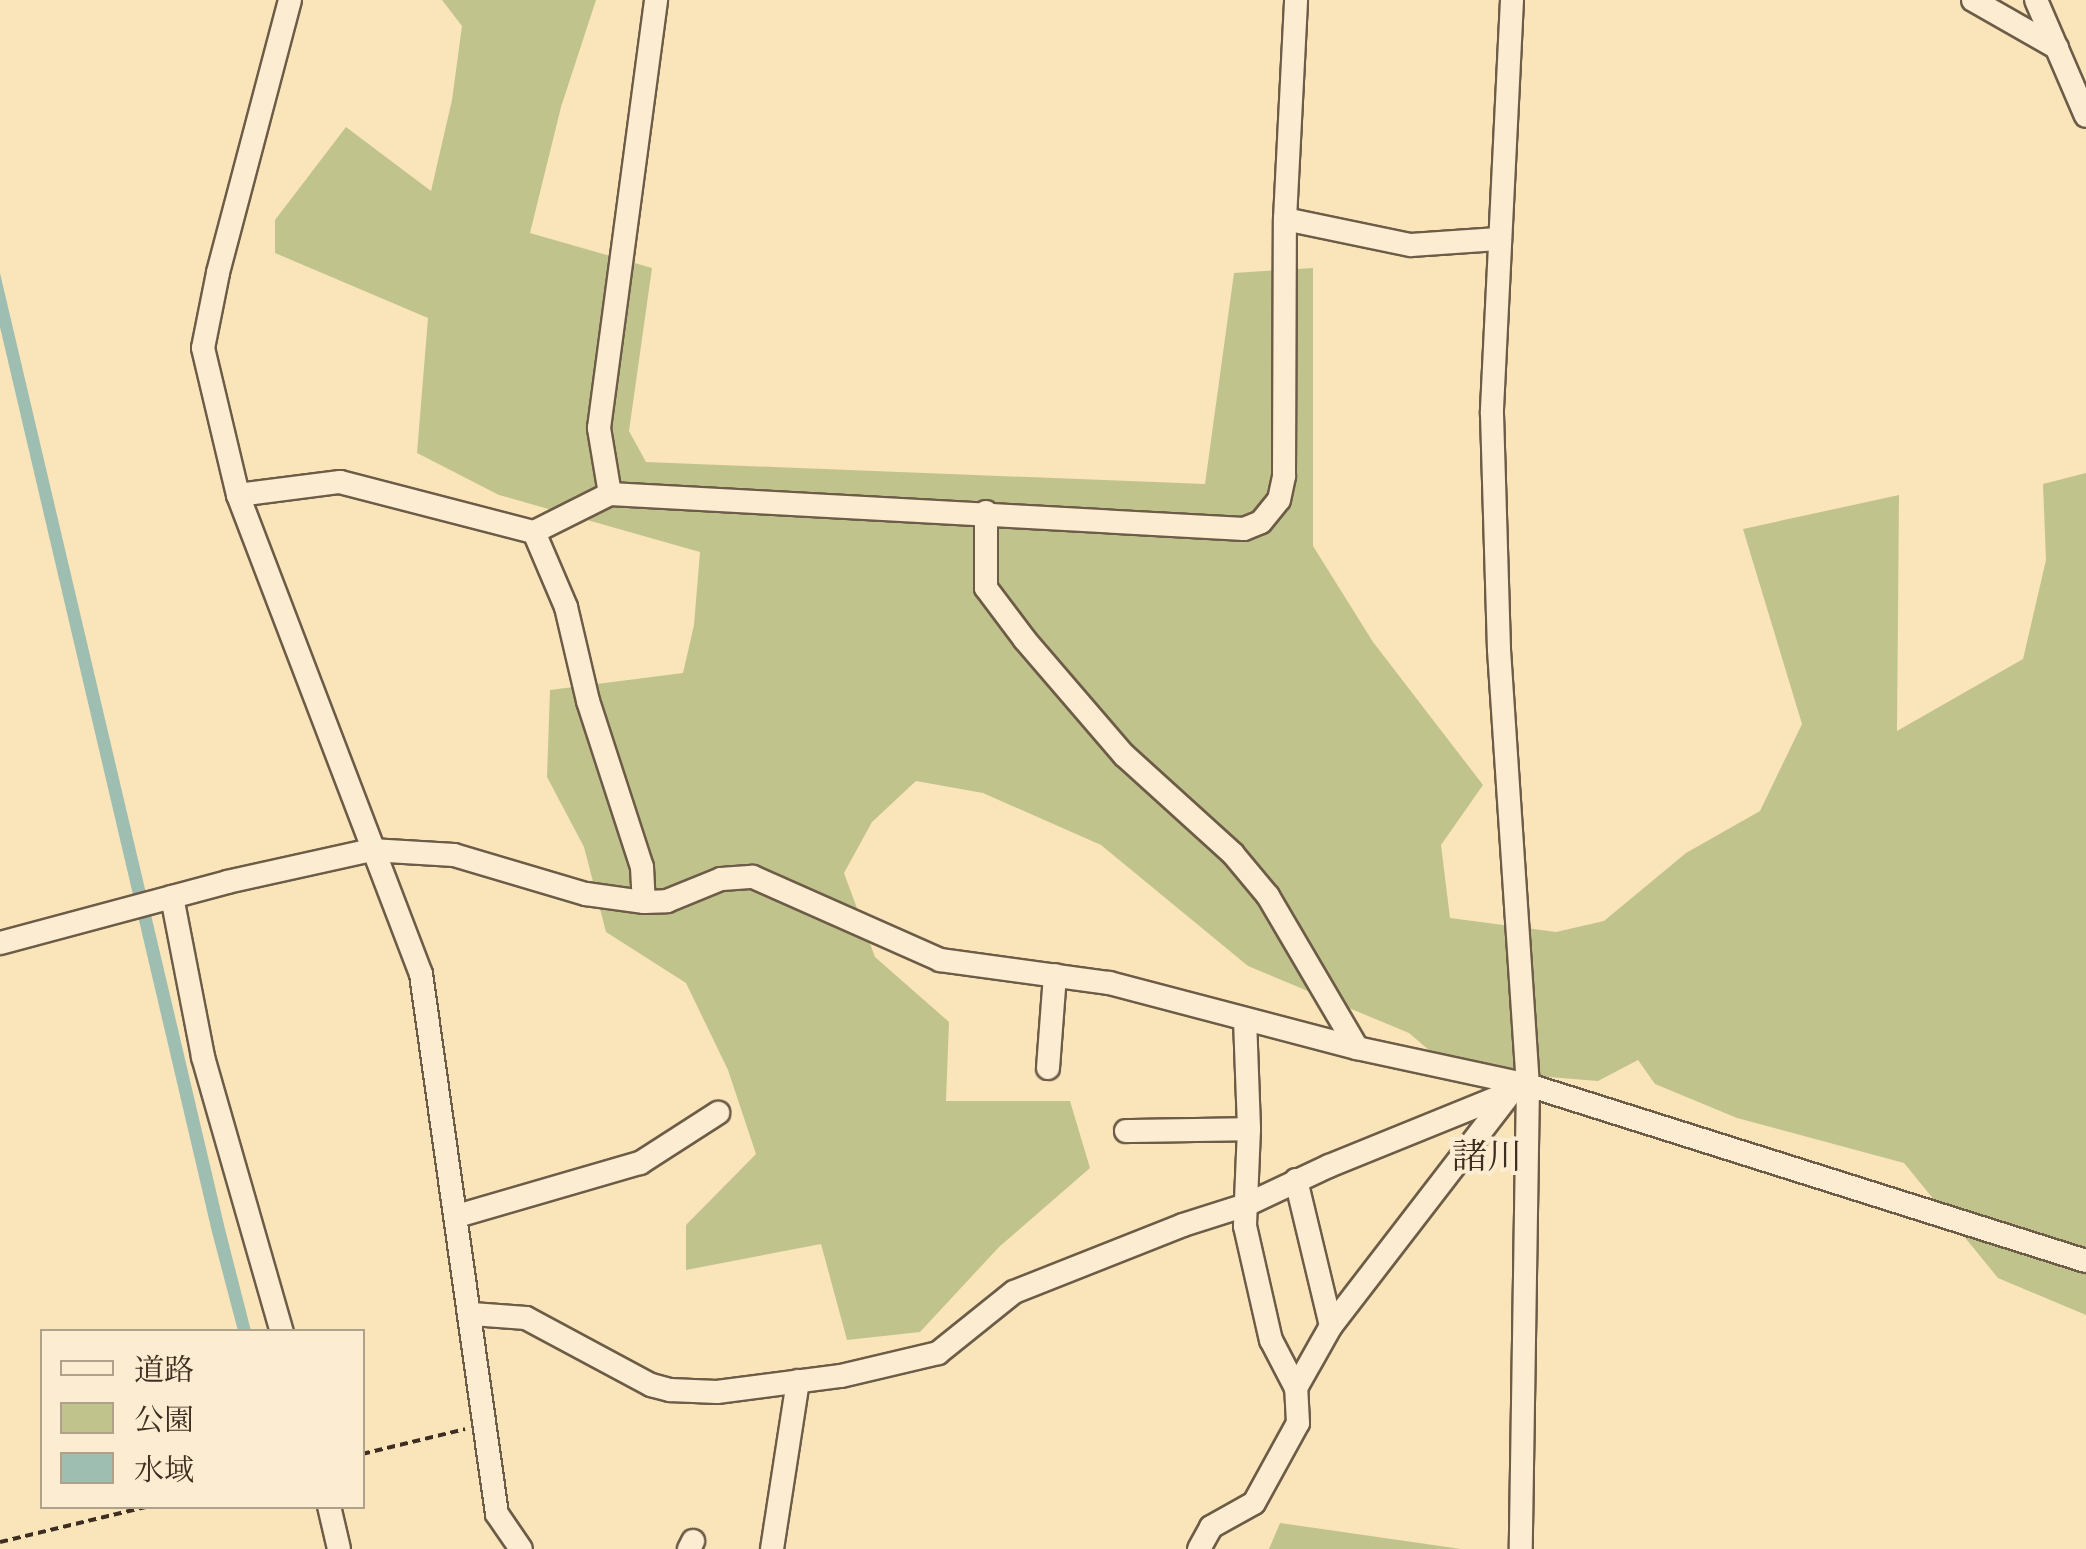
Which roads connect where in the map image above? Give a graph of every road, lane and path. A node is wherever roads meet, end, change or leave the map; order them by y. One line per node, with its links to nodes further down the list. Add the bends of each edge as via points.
1 (290, 0): 12 (street, via 203,348)
2 (656, 0): 11 (street, via 599,428)
3 (1296, 0): 9 (street)
4 (1512, 0): 10 (street)
5 (1973, 0): 7 (street)
6 (2036, 0): 7 (street)
7 (2056, 48): 8 (street)
8 (2086, 116)
9 (1285, 219): 10 (street, via 1411,245); 13 (street, via 1284,476 1279,500 1261,522 1244,529)
10 (1498, 239): 23 (street, via 1492,414)
11 (610, 494): 13 (street); 14 (street)
12 (238, 496): 14 (street, via 340,482); 15 (street)
13 (986, 512): 21 (street, via 986,588 1124,755 1234,854 1268,896)
14 (534, 532): 17 (street, via 566,607 588,702 642,867)
15 (371, 850): 16 (street); 17 (street, via 454,855 586,894); 29 (street, via 420,974)
16 (172, 897): 18 (street); 33 (street, via 203,1056)
17 (644, 902): 19 (street, via 721,879 753,877 940,960)
18 (0, 943)
19 (1055, 975): 20 (street); 22 (street)
20 (1245, 1019): 21 (street); 25 (street)
21 (1357, 1048): 23 (street)
22 (1048, 1068)
23 (1519, 1089): 27 (street); 30 (street); 32 (street); 45 (street)
24 (718, 1113): 29 (street, via 640,1163)
25 (1249, 1130): 26 (street); 28 (street)
26 (1126, 1131)
27 (1296, 1180): 28 (street); 32 (street)
28 (1246, 1206): 34 (street, via 1183,1224 1014,1292 938,1353); 35 (street, via 1271,1340)
29 (456, 1216): 31 (street)
30 (2086, 1261)
31 (472, 1314): 34 (street, via 526,1318 670,1390); 36 (street)
32 (1331, 1326): 35 (street)
33 (281, 1329)
34 (798, 1382): 43 (street)
35 (1296, 1388): 44 (street, via 1298,1423 1254,1503 1211,1526)
36 (484, 1425): 37 (path); 42 (street, via 498,1514)
37 (365, 1453)
38 (138, 1509): 40 (path)
39 (331, 1509): 41 (street)
40 (0, 1542)
41 (339, 1549)
42 (520, 1549)
43 (772, 1549)
44 (1199, 1549)
45 (1521, 1549)

